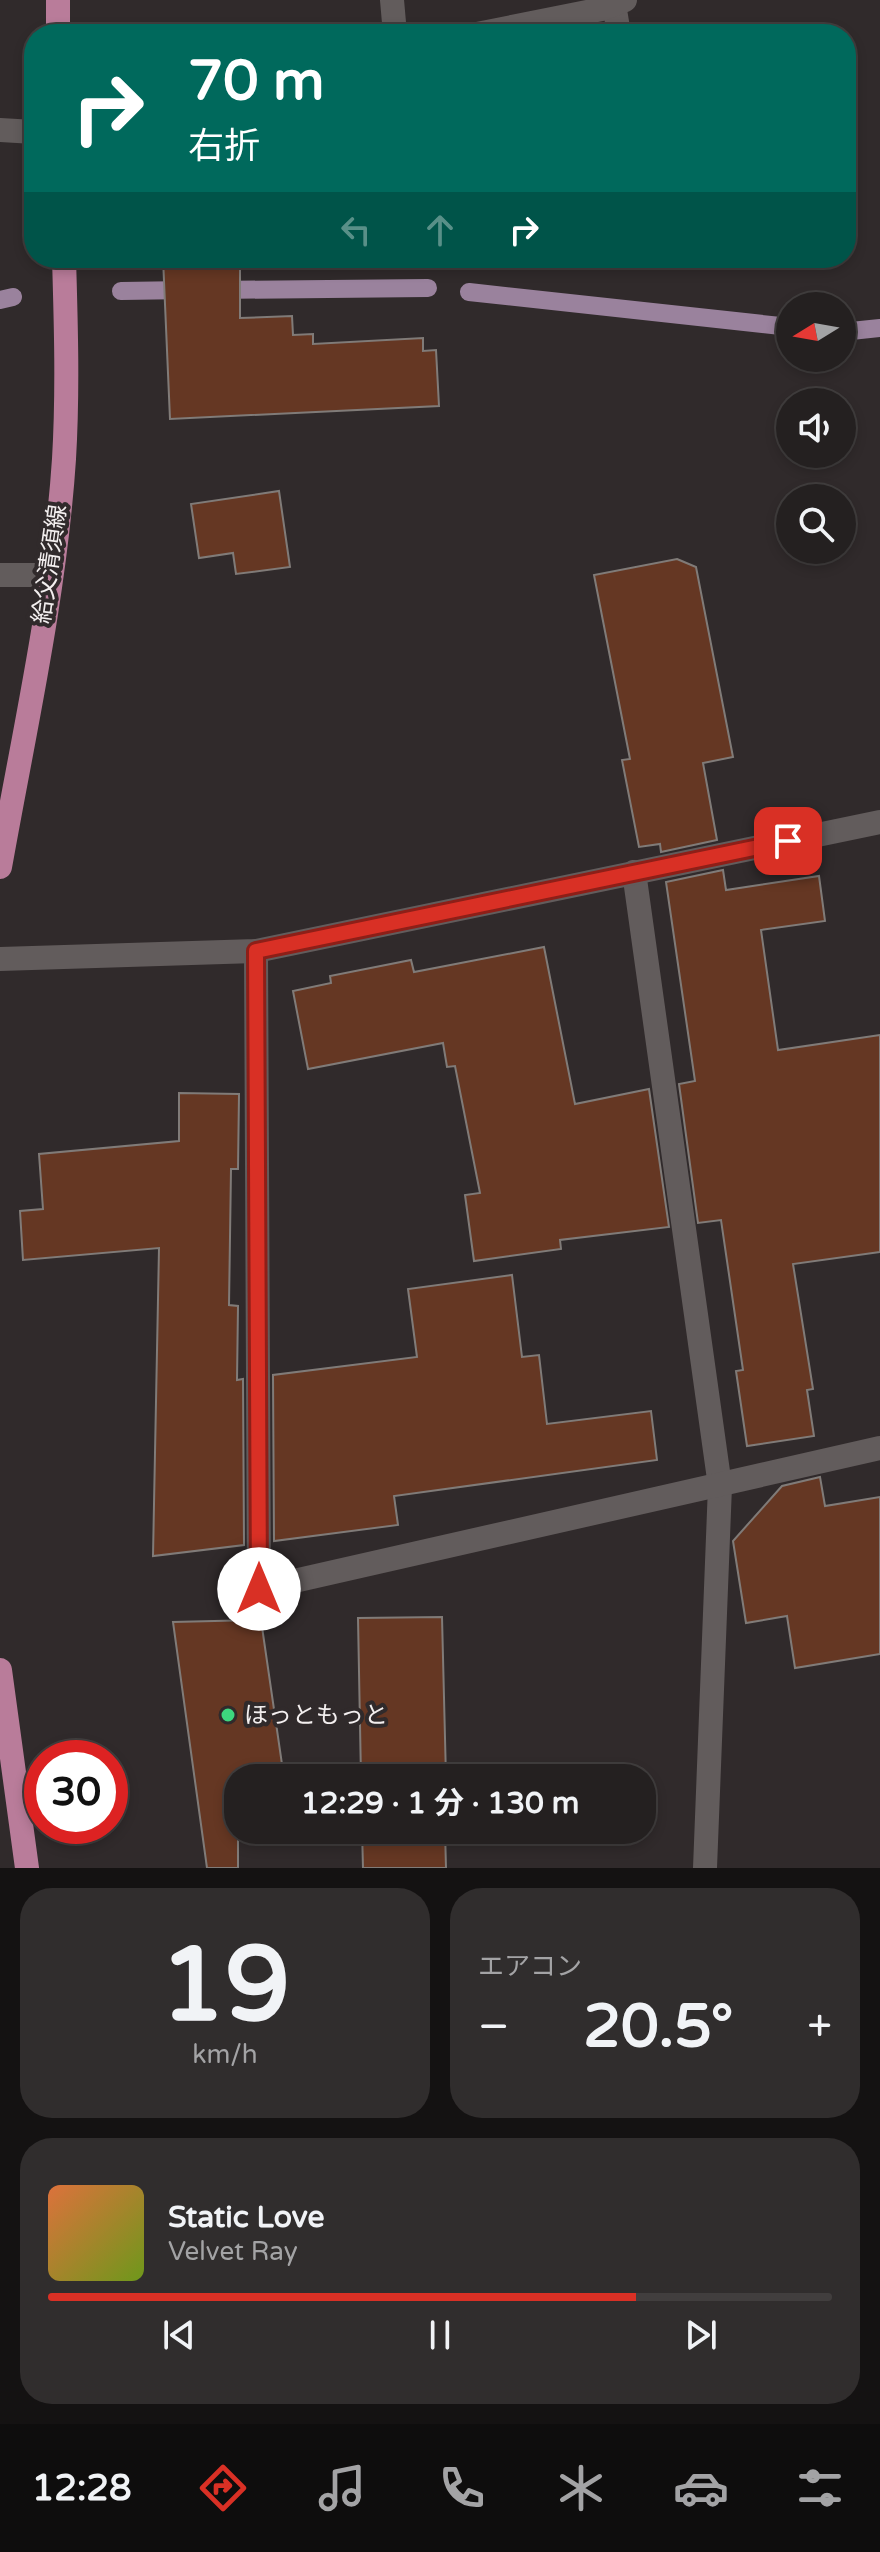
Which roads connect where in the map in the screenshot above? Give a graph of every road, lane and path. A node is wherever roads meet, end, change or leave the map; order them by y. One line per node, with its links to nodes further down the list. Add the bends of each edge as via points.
1 (58, 0): 4 (main road)
2 (392, 0): 5 (street)
3 (620, 2): 6 (street); 7 (street)
4 (58, 24)
5 (394, 24)
6 (527, 24)
7 (619, 24)
8 (0, 130): 9 (street)
9 (24, 131)
10 (64, 268): 12 (main road, 給父清須線, via 67,379)
11 (0, 575): 12 (street)
12 (51, 575): 14 (main road, 給父清須線)
13 (880, 822): 15 (street)
14 (0, 867)
15 (634, 872): 16 (street); 19 (street)
16 (256, 951): 17 (street); 19 (street, via 259,1589)
17 (0, 959)
18 (880, 1448): 19 (street)
19 (720, 1486): 22 (street)
20 (0, 1670): 21 (main road)
21 (27, 1868)
22 (705, 1868)

